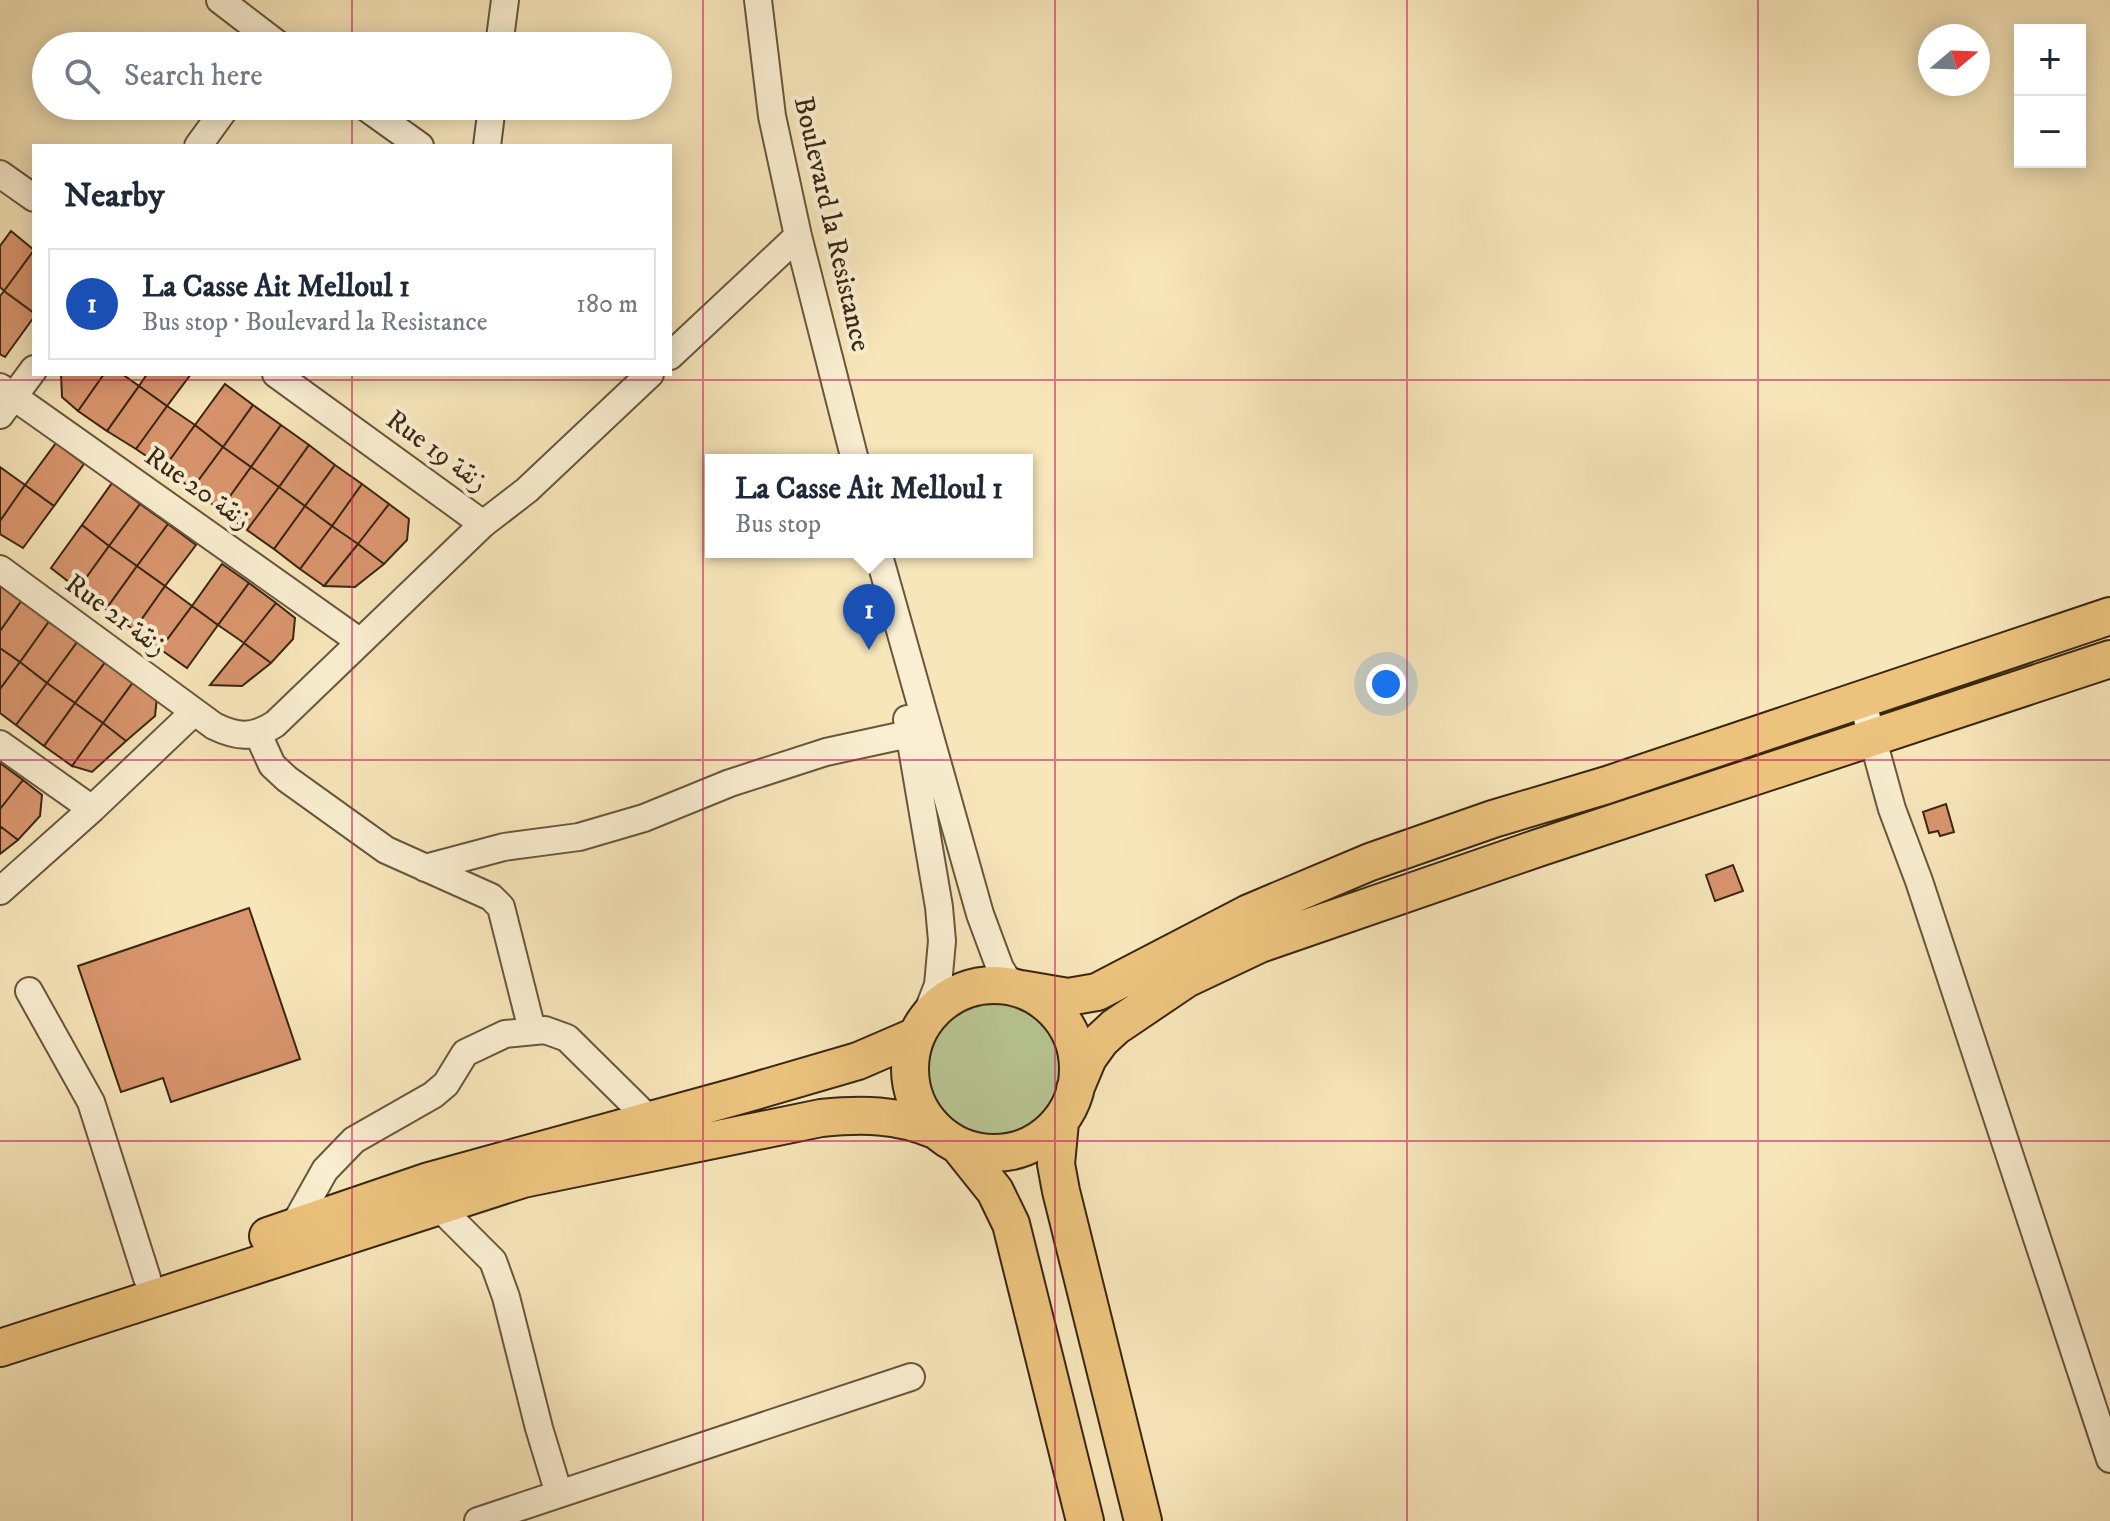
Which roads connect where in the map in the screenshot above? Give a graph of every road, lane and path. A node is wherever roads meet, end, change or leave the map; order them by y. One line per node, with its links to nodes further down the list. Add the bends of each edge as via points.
1 (220, 0): 4 (street)
2 (505, 0): 5 (street)
3 (758, 0): 14 (street, Boulevard la Resistance, via 772,116)
4 (259, 32)
5 (501, 32)
6 (217, 120): 9 (street)
7 (384, 120): 10 (street)
8 (490, 120): 11 (street)
9 (199, 144)
10 (417, 144)
11 (487, 144)
12 (0, 174): 13 (street)
13 (32, 197)
14 (798, 236): 15 (street); 20 (street, Boulevard la Resistance)
15 (672, 354)
16 (32, 371): 19 (street)
17 (279, 376): 21 (street, Rue 19 زنقة)
18 (648, 376): 21 (street, via 527,490)
19 (5, 400): 26 (street, Rue 20 زنقة)
20 (853, 454)
21 (483, 524): 26 (street)
22 (879, 558): 24 (street)
23 (0, 569): 29 (street, Rue 21 زنقة)
24 (890, 601): 31 (street); 37 (street, via 980,914 1000,968)
25 (2110, 616): 28 (highway)
26 (359, 641): 30 (street, via 275,724)
27 (2110, 659): 32 (highway)
28 (1862, 700): 32 (street); 37 (highway, via 1370,862 1236,919 1097,992 1068,997)
29 (194, 712): 30 (street, Rue 21 زنقة, via 233,735); 34 (street)
30 (258, 734): 35 (street, via 272,765 287,779 386,850)
31 (909, 734): 35 (street, via 826,752 579,837 504,847); 39 (street, via 942,941 938,985)
32 (1873, 737): 41 (highway, via 1339,915 1229,958 1186,979 1115,1027 1088,1058); 51 (street, via 1892,809)
33 (0, 744): 34 (street)
34 (92, 809): 36 (street)
35 (425, 868): 40 (street, via 491,897 501,907)
36 (0, 891)
37 (1017, 988): 39 (highway, via 979,986 958,993 939,1005); 41 (highway, via 1053,1009 1068,1029 1078,1065)
38 (29, 991): 47 (street, via 91,1102)
39 (920, 1029): 42 (highway, via 858,1061); 44 (highway, via 910,1058 912,1092 922,1113)
40 (532, 1030): 42 (street, via 567,1038); 46 (street, via 479,1044 465,1053 433,1095 354,1140 325,1170)
41 (1075, 1089): 43 (highway)
42 (650, 1120): 46 (highway, via 429,1181)
43 (1060, 1122): 44 (highway, via 1040,1140 995,1154); 55 (highway, via 1056,1164 1061,1191)
44 (947, 1138): 45 (highway, via 904,1118 821,1118 523,1179); 54 (highway, via 995,1191 1011,1224)
45 (438, 1206): 49 (highway); 52 (street, via 493,1261)
46 (293, 1227): 47 (highway)
47 (147, 1278): 48 (highway)
48 (0, 1322)
49 (0, 1348)
50 (911, 1377): 52 (street)
51 (2110, 1459)
52 (559, 1494): 53 (street)
53 (478, 1521)
54 (1085, 1521)
55 (1143, 1521)

